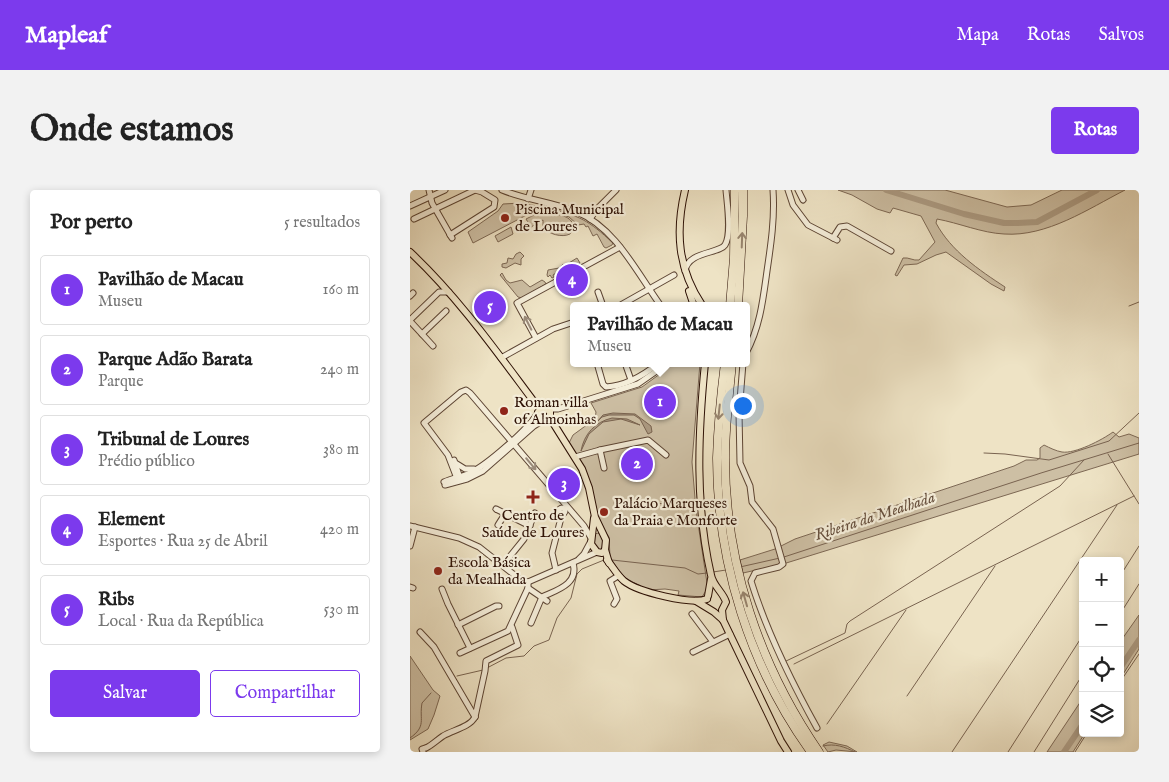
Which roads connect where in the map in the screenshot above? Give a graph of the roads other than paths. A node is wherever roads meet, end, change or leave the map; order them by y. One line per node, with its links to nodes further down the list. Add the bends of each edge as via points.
1 (429, 190): 17 (street)
2 (445, 190): 17 (street)
3 (475, 190): 15 (street); 21 (street)
4 (502, 190): 16 (street)
5 (531, 190): 18 (street)
6 (616, 190): 23 (street)
7 (680, 190): 39 (main road, via 678,257)
8 (685, 190): 27 (main road, via 680,230)
9 (726, 190): 28 (street, via 728,238 725,246)
10 (735, 190): 41 (highway)
11 (743, 190): 42 (highway, one-way to 11)
12 (773, 190): 48 (street, via 773,223 760,320)
13 (788, 190): 25 (street, via 792,205 808,225 835,239 840,227 847,226)
14 (798, 190): 19 (street)
15 (482, 191): 21 (street, via 495,200 494,207 451,237)
16 (510, 191): 18 (street)
17 (430, 197): 20 (street); 21 (street)
18 (528, 199): 23 (street, via 572,210)
19 (803, 200)
20 (410, 206)
21 (435, 208): 22 (street)
22 (414, 219)
23 (590, 219): 24 (street)
24 (620, 247): 32 (street); 47 (street, one-way to 24, via 517,303)
25 (891, 250)
26 (410, 252): 31 (main road)
27 (681, 256): 28 (street); 29 (main road)
28 (693, 260): 29 (street)
29 (684, 272): 40 (main road)
30 (674, 275): 32 (street)
31 (441, 282): 33 (street); 34 (main road)
32 (650, 290): 37 (street); 38 (street)
33 (439, 292): 34 (street); 44 (street)
34 (450, 292): 50 (main road)
35 (598, 292): 36 (street)
36 (602, 302)
37 (627, 302)
38 (658, 302)
39 (692, 302)
40 (700, 302)
41 (730, 302)
42 (738, 302)
43 (446, 310): 46 (street)
44 (410, 321): 46 (street)
45 (570, 323): 47 (street)
46 (422, 334): 49 (street)
47 (536, 338): 50 (street)
48 (750, 344)
49 (433, 346)
50 (501, 358): 60 (main road)
51 (598, 367): 59 (street, via 606,387)
52 (626, 367): 59 (street)
53 (654, 367): 59 (street)
54 (662, 367): 60 (street, via 638,384)
55 (705, 367): 87 (main road, via 699,478 702,521)
56 (725, 367): 82 (highway, one-way to 82, via 717,460 722,522)
57 (732, 367): 82 (highway, via 725,457)
58 (743, 367): 113 (street, via 740,463 750,486 752,502 773,529 783,561 782,566 755,573 751,581 792,684)
59 (631, 380)
60 (544, 415): 61 (street); 64 (main road)
61 (513, 442): 65 (street, via 466,390 425,423); 67 (street); 68 (street, via 483,471); 70 (street, one-way to 70)
62 (600, 450): 63 (street, via 648,440); 64 (street); 66 (street)
63 (666, 455)
64 (575, 457): 73 (main road, via 589,488)
65 (454, 465): 67 (street); 68 (street); 68 (street, via 445,482)
66 (604, 468)
67 (477, 469): 68 (street)
68 (459, 479)
69 (496, 509): 72 (street)
70 (572, 512): 78 (street); 84 (street, via 564,513 552,553)
71 (535, 513): 76 (street)
72 (505, 514): 74 (street); 76 (street)
73 (594, 517): 77 (main road); 78 (main road)
74 (498, 525)
75 (412, 526): 79 (street); 83 (street, via 465,540)
76 (530, 526): 83 (street)
77 (602, 533): 78 (main road, via 596,531); 80 (main road, via 607,543)
78 (591, 538): 80 (main road, via 592,547); 81 (street, via 584,554)
79 (410, 546)
80 (601, 552): 81 (street); 85 (main road)
81 (575, 562): 84 (street); 91 (street, via 572,579 565,587)
82 (732, 563): 86 (highway)
83 (503, 565): 88 (street)
84 (556, 570): 88 (street)
85 (618, 576): 94 (main road, via 646,592); 95 (street, via 610,581 617,599)
86 (735, 576): 117 (highway, via 748,630 763,669); 118 (highway, one-way to 86, via 767,659)
87 (712, 578): 90 (main road); 92 (main road)
88 (528, 585): 91 (street); 103 (street)
89 (442, 589): 102 (street)
90 (720, 594): 92 (main road, via 714,593); 98 (main road, via 726,602)
91 (542, 598): 93 (street); 101 (street)
92 (708, 598): 94 (main road); 97 (main road, via 706,602)
93 (547, 601)
94 (696, 601): 97 (main road)
95 (614, 604)
96 (499, 606): 102 (street)
97 (711, 610): 98 (main road); 100 (main road)
98 (722, 610): 100 (main road)
99 (692, 614): 106 (street)
100 (722, 620): 105 (main road)
101 (531, 623)
102 (458, 624): 107 (street)
103 (512, 627): 107 (street); 110 (street, via 518,645 485,664)
104 (420, 632): 111 (street, via 434,647)
105 (730, 634): 106 (street); 116 (main road)
106 (713, 642): 108 (street)
107 (470, 648): 109 (street)
108 (693, 652)
109 (460, 653)
110 (478, 701): 111 (street); 112 (street)
111 (466, 703): 112 (street)
112 (475, 717): 114 (street)
113 (817, 728)
114 (424, 751): 115 (street)
115 (415, 752)
116 (788, 752)
117 (810, 752)
118 (819, 752)

